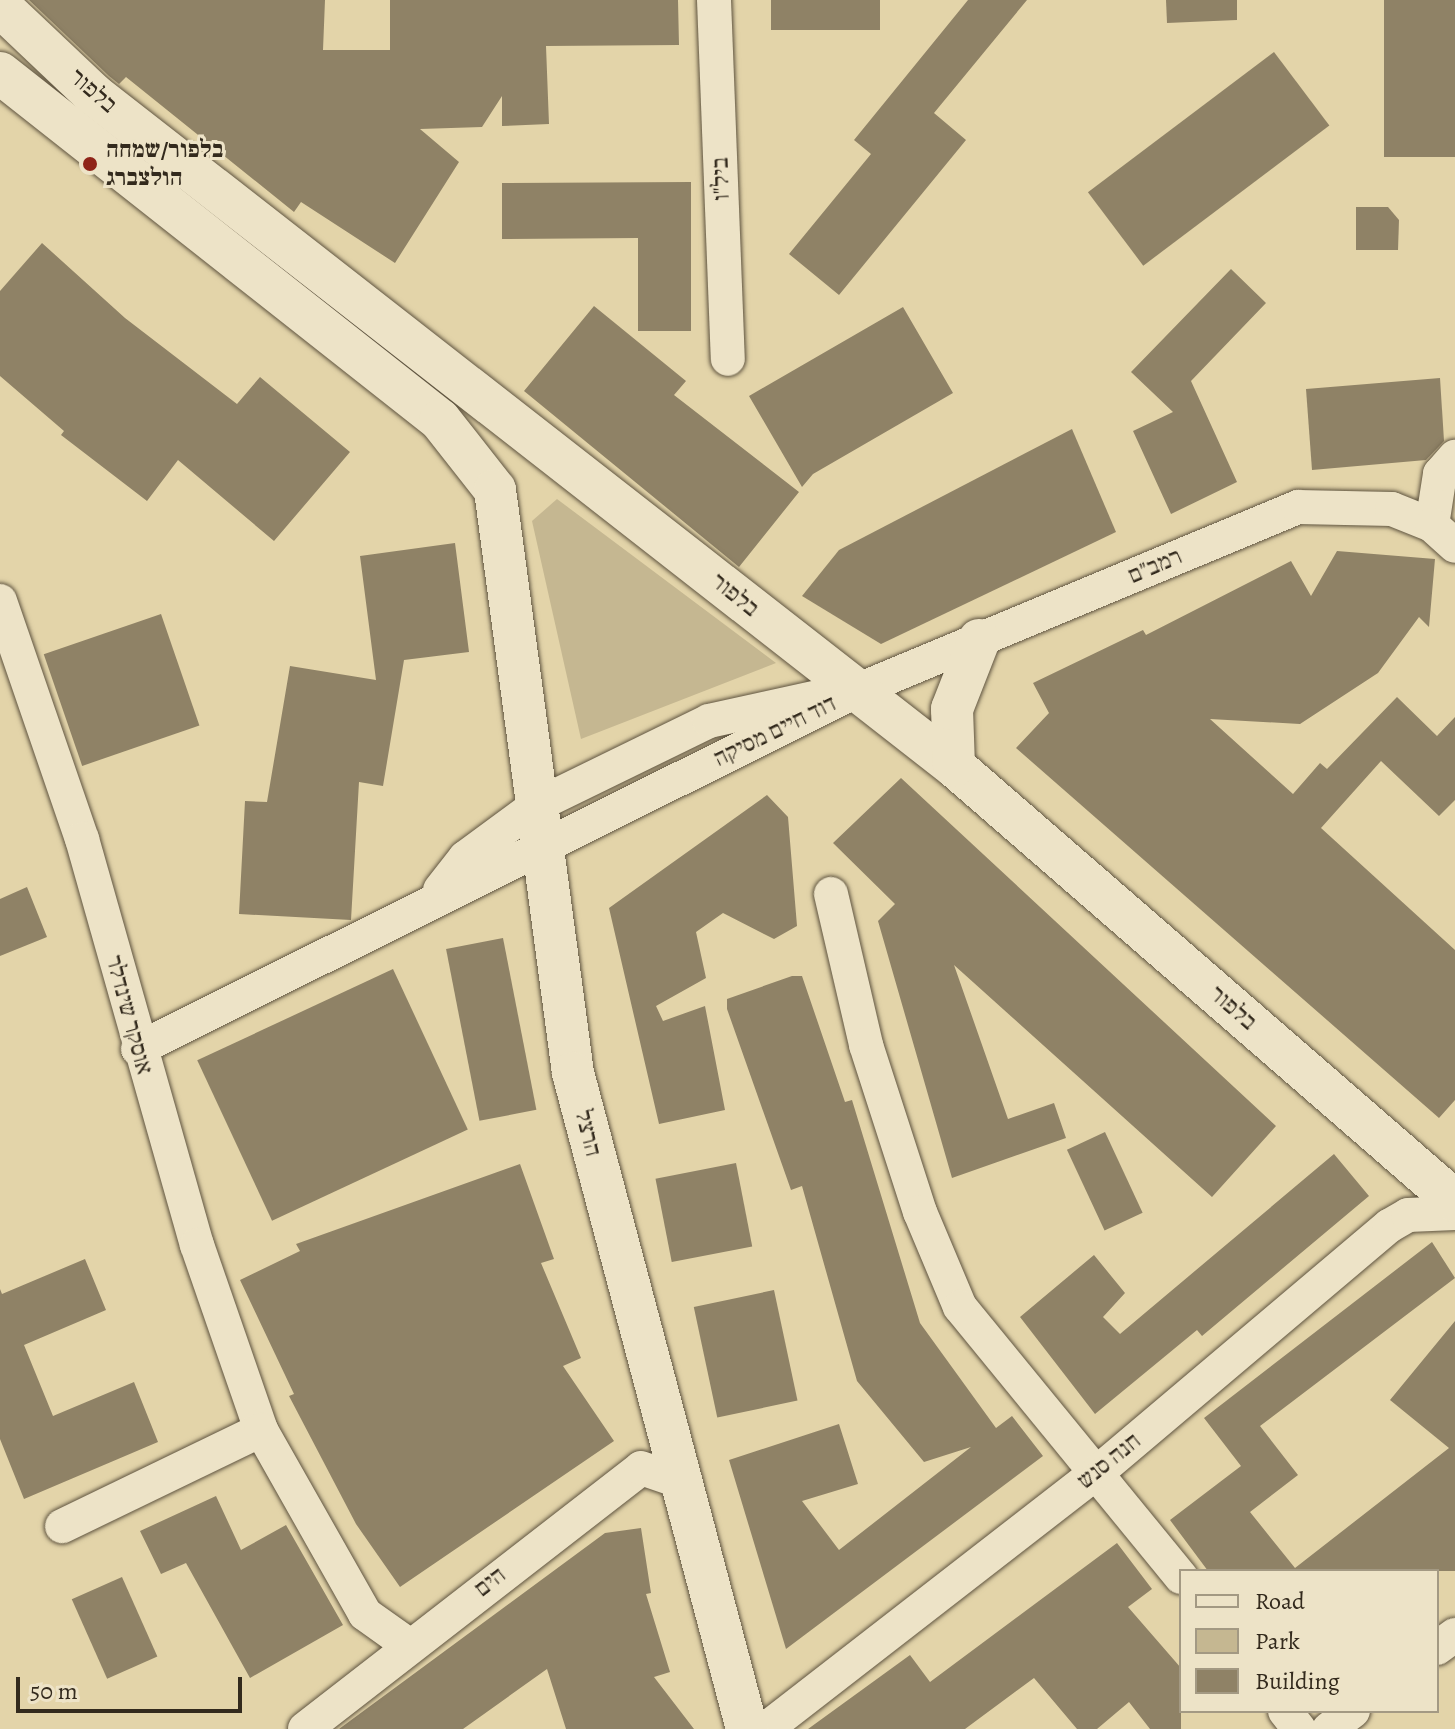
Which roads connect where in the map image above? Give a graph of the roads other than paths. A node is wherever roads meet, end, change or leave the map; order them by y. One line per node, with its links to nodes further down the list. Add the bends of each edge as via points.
1 (714, 0): 4 (street, ביל"ו)
2 (0, 6): 10 (street, בלפור, via 93,94)
3 (0, 73): 6 (street, בלפור, via 440,420 477,461)
4 (728, 359)
5 (1455, 457): 7 (street, via 1440,474)
6 (504, 523): 12 (street, הרצל)
7 (1443, 536): 9 (street, רמב"ם, via 1392,509 1298,507)
8 (0, 601): 16 (street, אוסקר שינדלר, via 82,839)
9 (979, 640): 10 (street, רמב"ם); 11 (street, via 952,709)
10 (856, 691): 11 (street, בלפור); 12 (street, דוד חיים מסיקה, via 771,702 709,721); 13 (street, דוד חיים מסיקה)
11 (954, 766): 17 (street, בלפור)
12 (537, 805): 13 (street, הרצל); 15 (street, דוד חיים מסיקה, via 465,858)
13 (540, 847): 15 (street, דוד חיים מסיקה); 21 (street, הרצל, via 573,1073)
14 (831, 894): 20 (street, via 866,1045 920,1212 960,1307)
15 (433, 899): 16 (street, דוד חיים מסיקה)
16 (138, 1049): 19 (street, אוסקר שינדלר)
17 (1455, 1201)
18 (1455, 1213): 20 (street, חנה סנש, via 1418,1213 1389,1226)
19 (261, 1430): 22 (street); 24 (street, אוסקר שינדלר, via 365,1614)
20 (1099, 1471): 23 (street); 29 (street, חנה סנש)
21 (685, 1483): 24 (street, הים, via 641,1468); 28 (street, הרצל)
22 (62, 1526)
23 (1179, 1574)
24 (410, 1646): 27 (street, הים)
25 (1287, 1713): 30 (street)
26 (1350, 1713): 31 (street)
27 (305, 1729)
28 (747, 1729)
29 (766, 1729)
30 (1299, 1729)
31 (1329, 1729)

